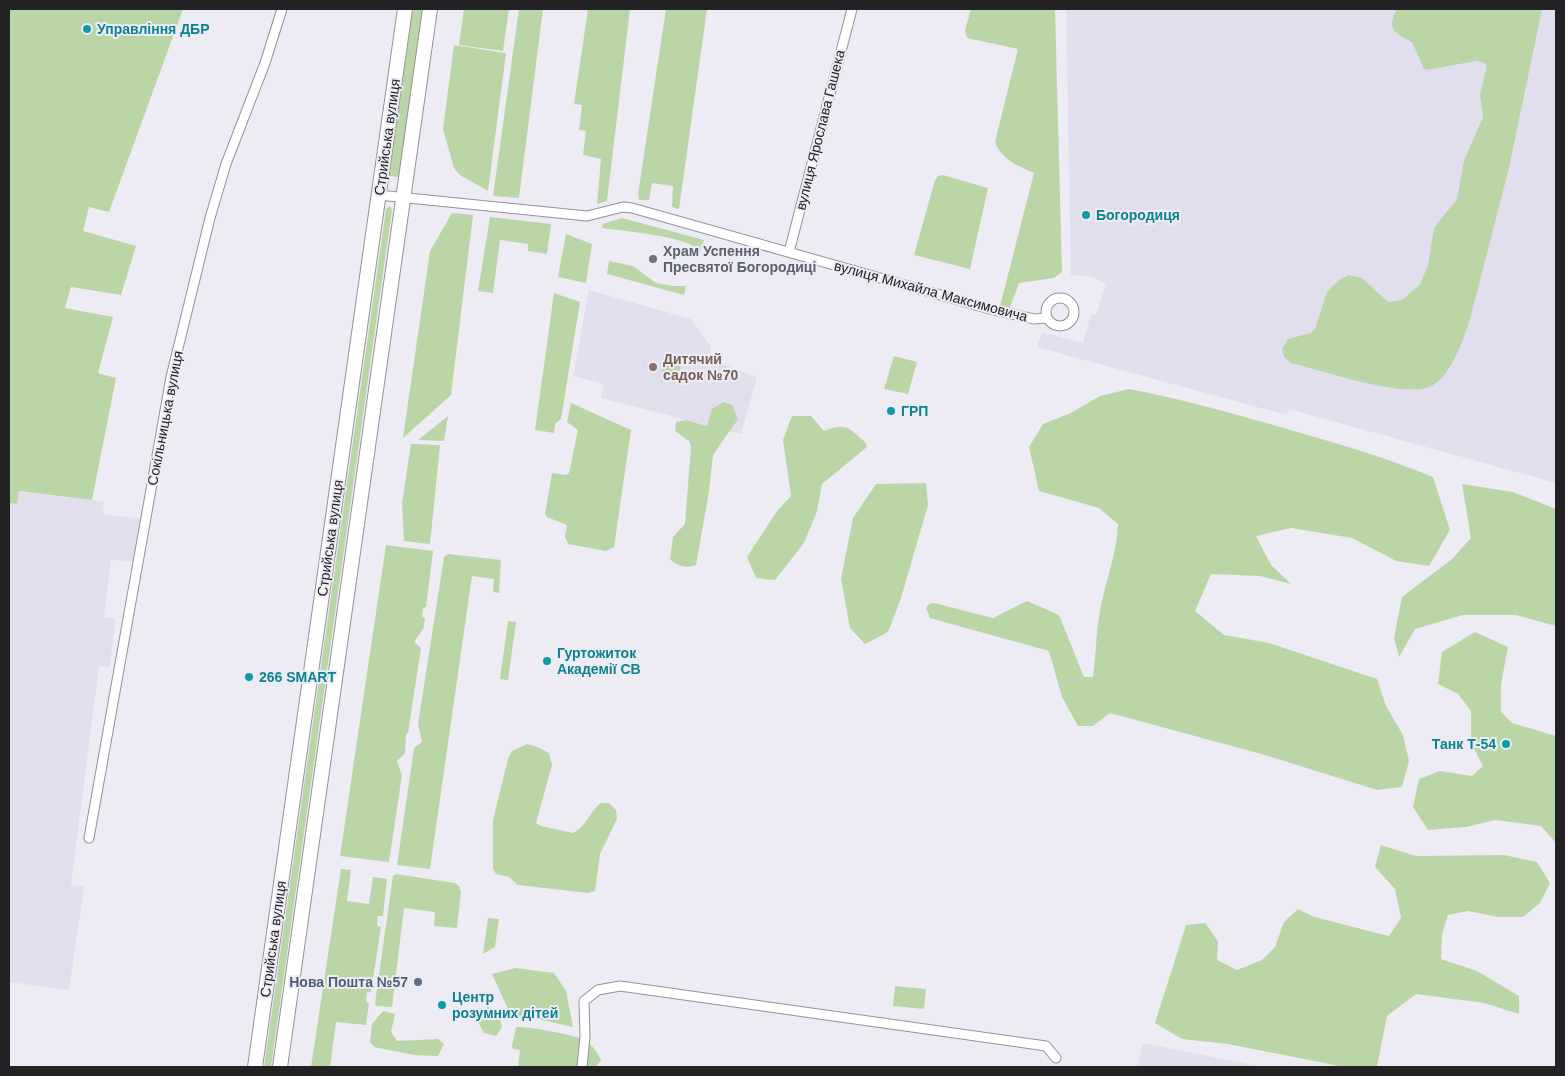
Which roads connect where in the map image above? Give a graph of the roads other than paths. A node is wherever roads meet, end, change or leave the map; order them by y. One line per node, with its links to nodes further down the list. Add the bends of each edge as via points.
1 (282, 9): 9 (street, Сокільницька вулиця, via 226,164 171,377)
2 (405, 9): 5 (main road, Стрийська вулиця)
3 (430, 9): 6 (main road, Стрийська вулиця)
4 (852, 9): 7 (street, вулиця Ярослава Гашека)
5 (378, 195): 6 (street, вулиця Михайла Максимовича); 11 (main road, Стрийська вулиця)
6 (405, 198): 7 (street, вулиця Михайла Максимовича, via 587,216 623,207 632,208); 12 (main road, Стрийська вулиця)
7 (789, 252): 8 (street, вулиця Михайла Максимовича, via 998,311 1034,319)
8 (1047, 318)
9 (89, 838)
10 (1056, 1058): 13 (street, via 1046,1046 620,986 598,990 584,1001)
11 (255, 1067)
12 (280, 1067)
13 (582, 1067)

